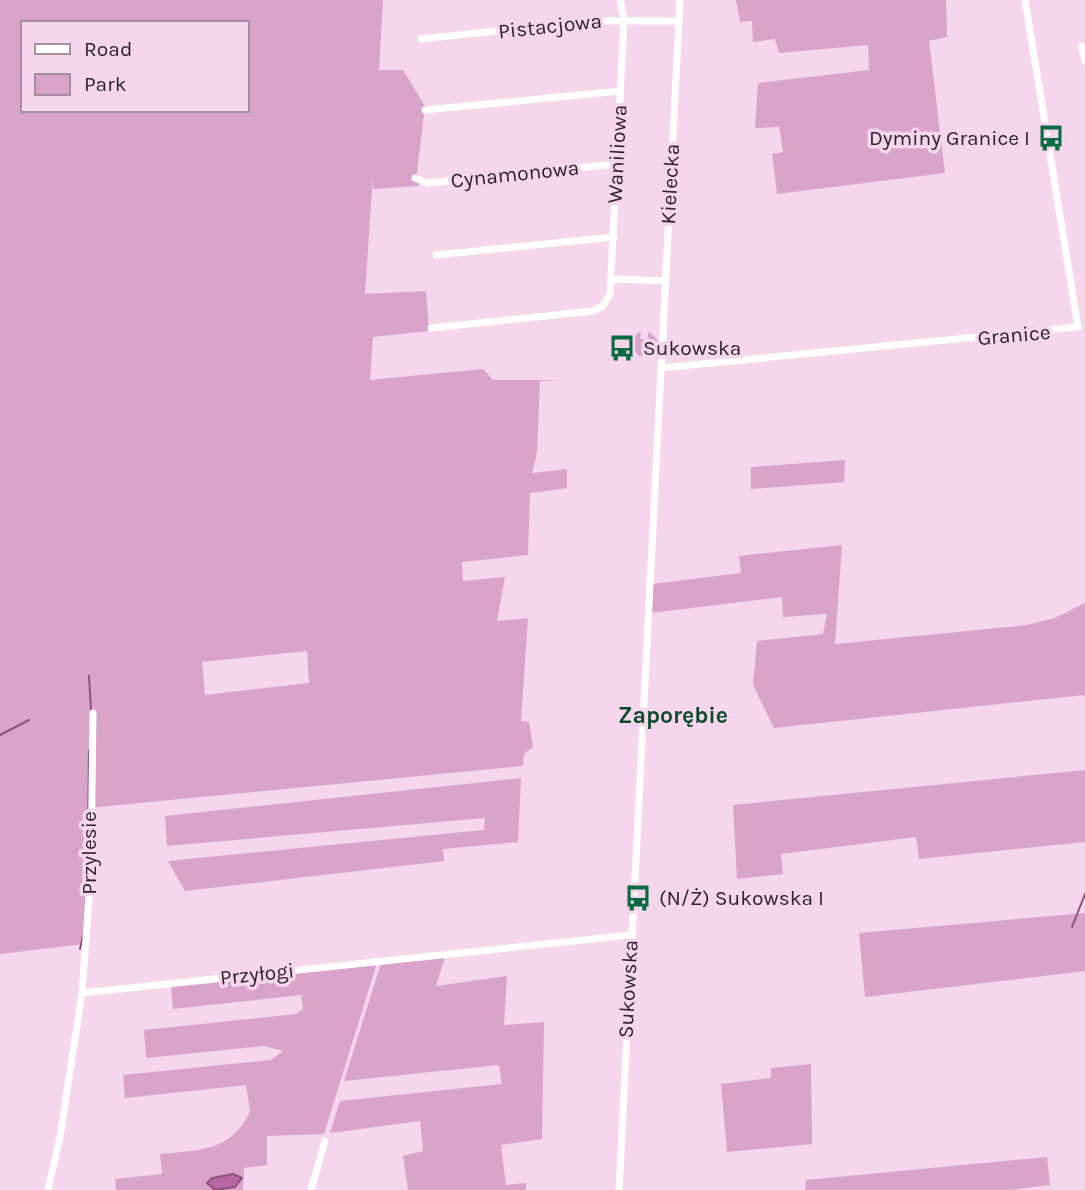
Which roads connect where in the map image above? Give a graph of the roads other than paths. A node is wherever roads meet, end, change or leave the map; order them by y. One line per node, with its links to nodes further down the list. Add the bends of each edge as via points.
1 (620, 0): 4 (street, Waniliowa)
2 (680, 0): 5 (street, Kielecka)
3 (1025, 0): 17 (street, Granice)
4 (624, 19): 5 (street, Pistacjowa); 6 (street, Pistacjowa); 9 (street, Waniliowa)
5 (679, 21): 16 (street, Kielecka)
6 (421, 38)
7 (1082, 46): 8 (street)
8 (1085, 61)
9 (620, 91): 10 (street); 11 (street, Waniliowa)
10 (425, 110)
11 (616, 164): 12 (street, Cynamonowa, via 428,183); 13 (street, Waniliowa)
12 (415, 178)
13 (614, 237): 14 (street); 15 (street, Waniliowa)
14 (436, 255)
15 (612, 279): 16 (street); 18 (street, Waniliowa, via 603,306 593,311)
16 (664, 281): 19 (street, Kielecka)
17 (1082, 326): 19 (street, Granice)
18 (431, 328)
19 (662, 368): 21 (street, Sukowska)
20 (93, 713): 22 (street, Przylesie, via 91,870)
21 (631, 935): 22 (street, Przyłogi); 26 (street, Sukowska)
22 (82, 993): 24 (street)
23 (325, 1141): 25 (street)
24 (48, 1190)
25 (311, 1190)
26 (618, 1190)

